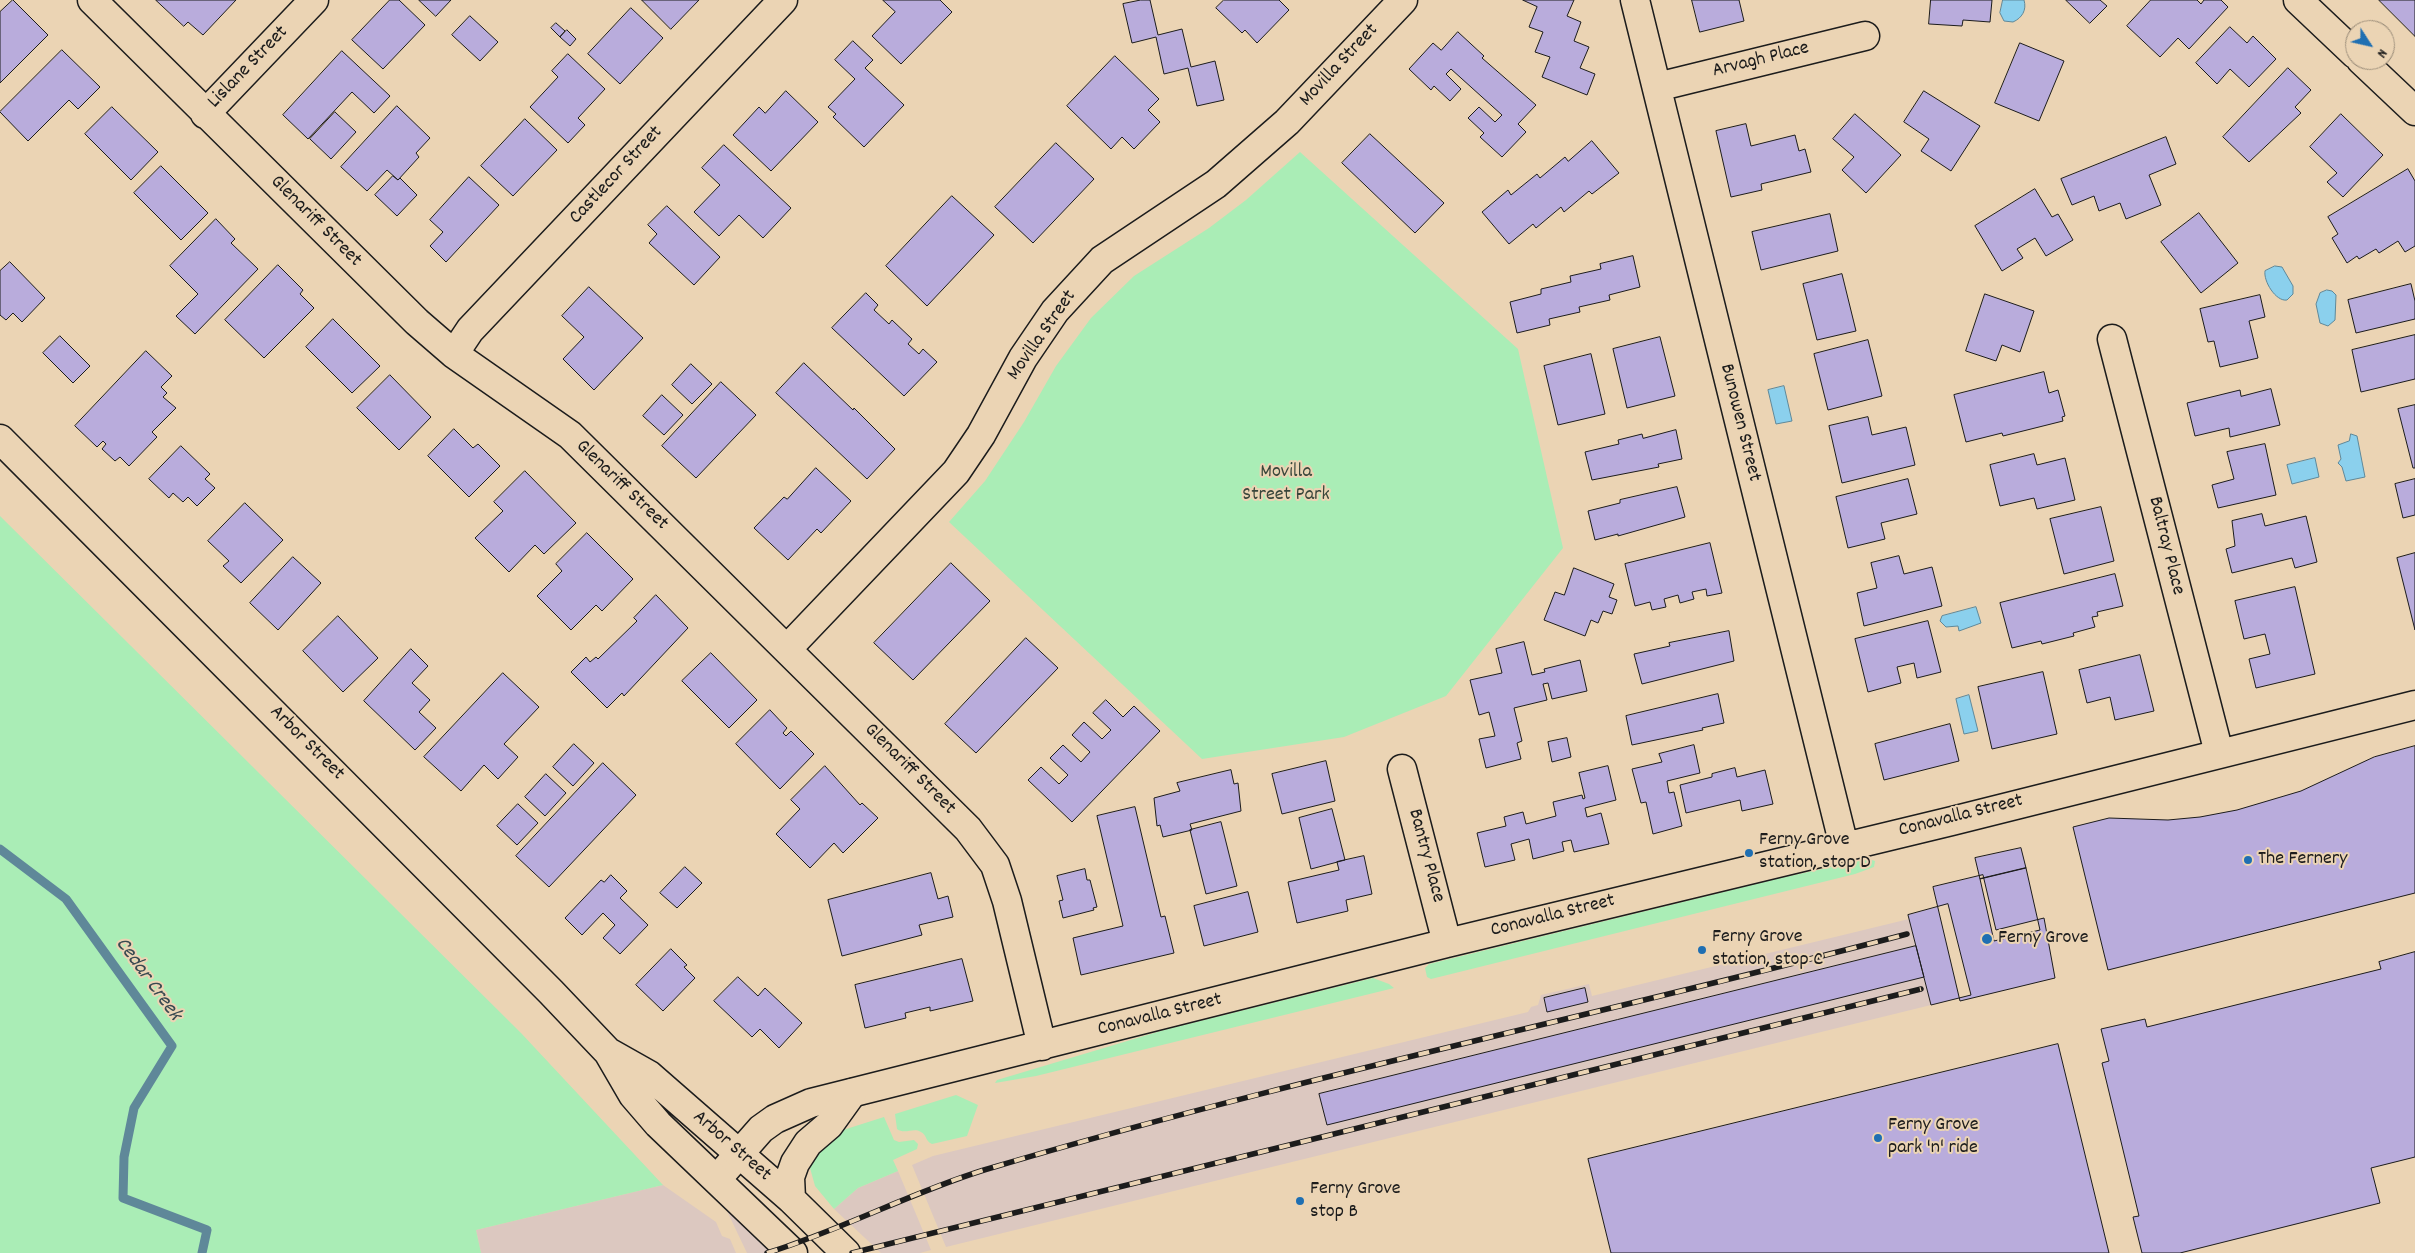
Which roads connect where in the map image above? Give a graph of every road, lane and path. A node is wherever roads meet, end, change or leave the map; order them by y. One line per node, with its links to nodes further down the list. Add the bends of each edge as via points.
1 (92, 0): 12 (street, Glenariff Street)
2 (314, 0): 12 (street, Lislane Street)
3 (783, 0): 14 (street, Castlecor Street, via 477,323)
4 (1403, 0): 16 (street, Movilla Street, via 1287,122 1216,184 1144,230 1096,266 1055,310 1023,358 981,436 956,472)
5 (1635, 0): 10 (street, Bunowen Street)
6 (2298, 0): 8 (street)
7 (1865, 36): 10 (street, Arvagh Place)
8 (2345, 45)
9 (2372, 70): 11 (street)
10 (1657, 87): 20 (street, Bunowen Street)
11 (2415, 111)
12 (205, 114): 14 (street, Glenariff Street, via 417,322)
13 (2112, 339): 18 (street, Baltray Place)
14 (454, 354): 16 (street, Glenariff Street, via 570,435)
15 (0, 440): 23 (street, Arbor Street, via 381,818)
16 (787, 648): 22 (street, Glenariff Street, via 968,829 995,864)
17 (2415, 705): 18 (street, Conavalla Street)
18 (2219, 753): 20 (street, Conavalla Street)
19 (1402, 769): 21 (street, Bantry Place)
20 (1844, 846): 21 (street, Conavalla Street)
21 (1447, 943): 22 (street, Conavalla Street)
22 (1042, 1046): 24 (street, Conavalla Street)
23 (608, 1052): 25 (street, Arbor Street, via 649,1075); 26 (street, Arbor Street, via 633,1095 658,1124)
24 (852, 1093): 25 (street, Conavalla Street, via 811,1103 775,1119); 27 (street, via 829,1125 808,1142 795,1163 790,1177)
25 (738, 1153): 26 (street, Conavalla Street); 27 (street, Arbor Street)
26 (717, 1179): 28 (street, Arbor Street)
27 (791, 1199): 29 (street, Arbor Street)
28 (793, 1253)
29 (846, 1253)

